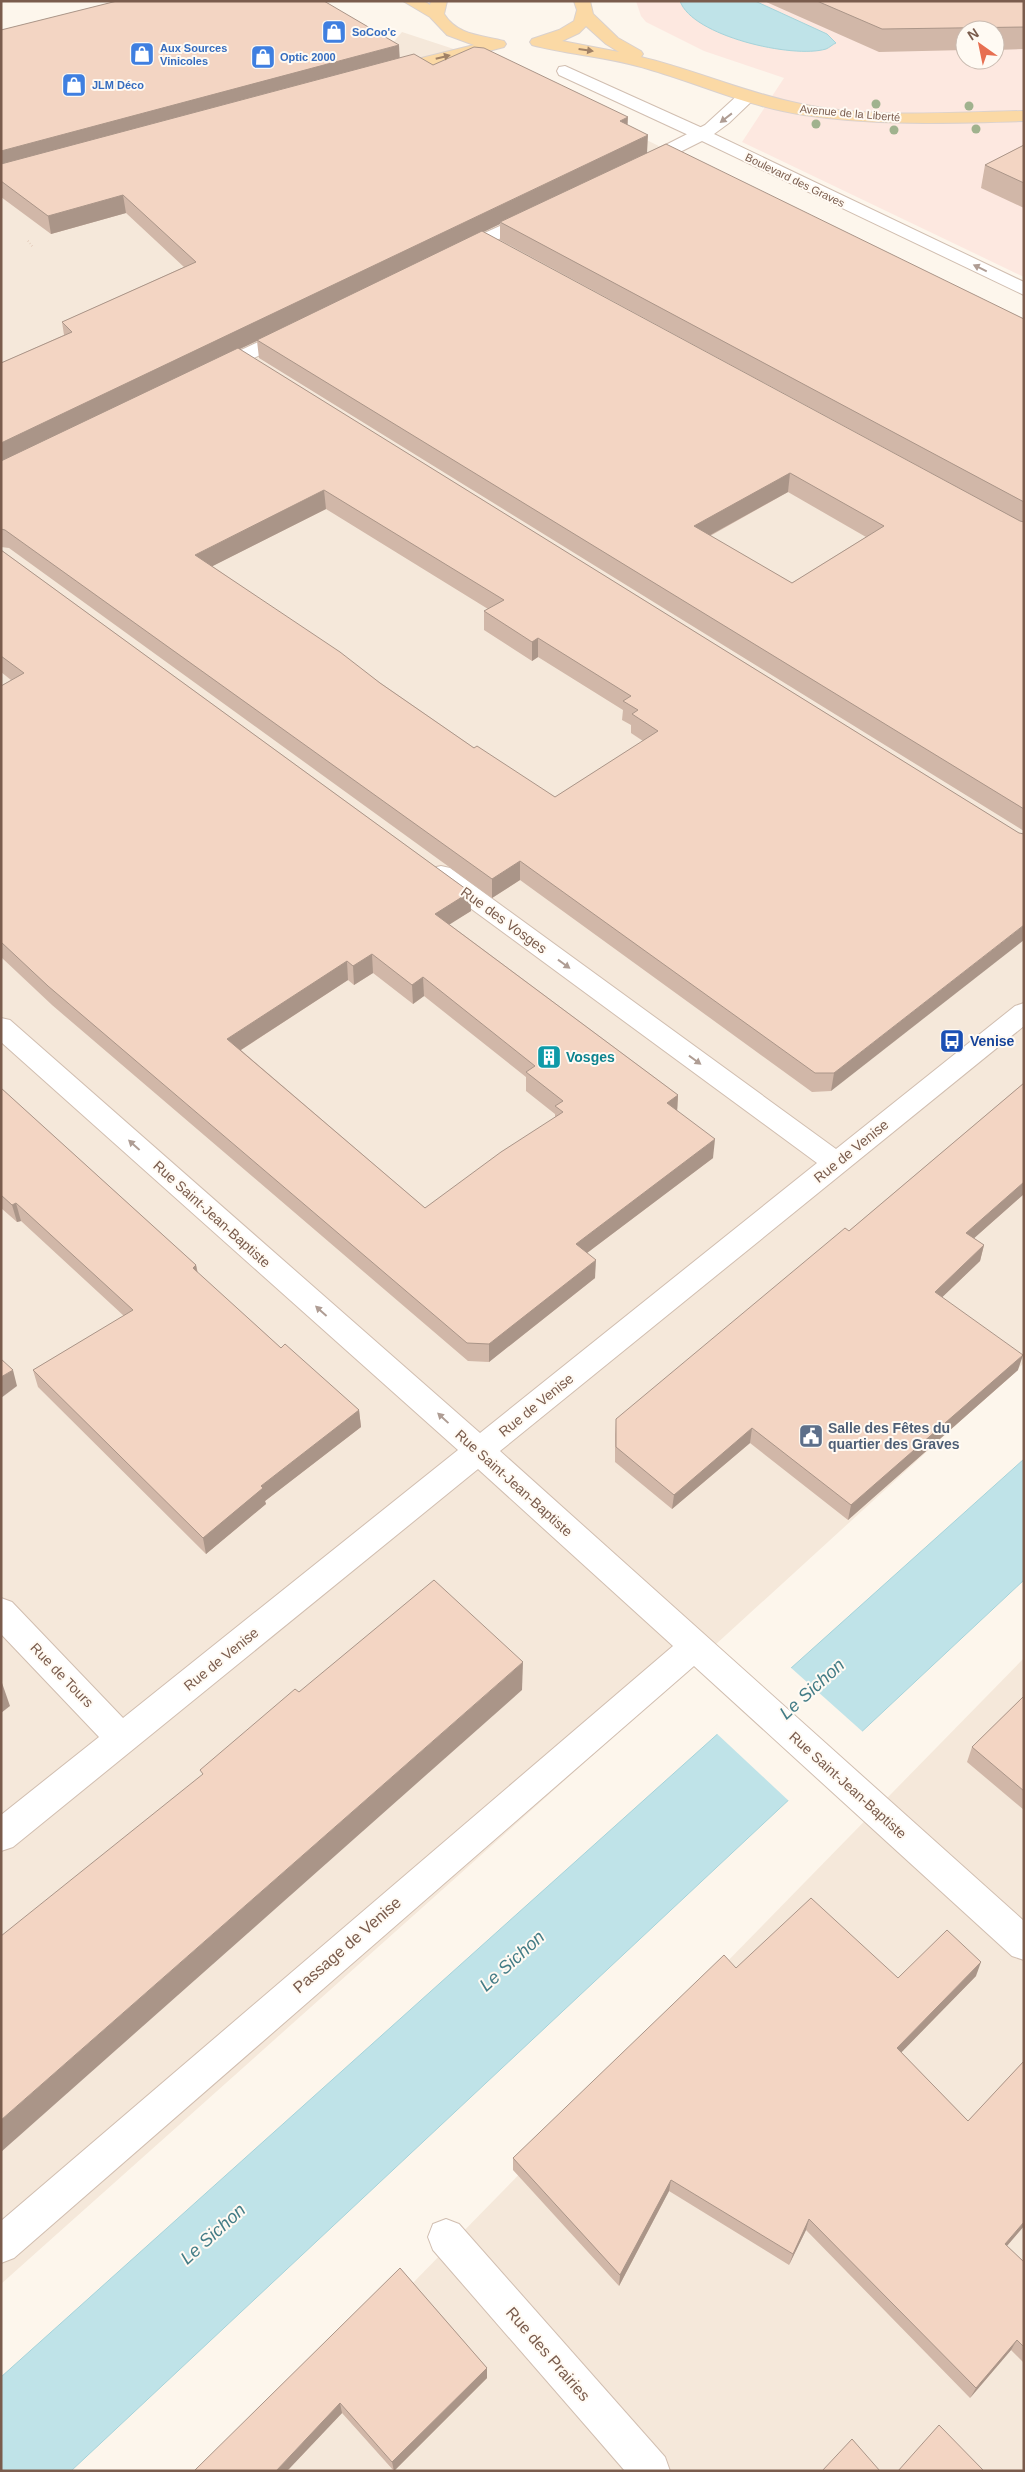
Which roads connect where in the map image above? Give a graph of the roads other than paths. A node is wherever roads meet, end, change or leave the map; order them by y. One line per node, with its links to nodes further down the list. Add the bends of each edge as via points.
1 (411, 1): 3 (main road)
2 (584, 8): 4 (main road, via 580,24 569,32); 6 (main road, Avenue de la Liberté, via 612,41)
3 (433, 24): 5 (main road, via 462,37); 5 (main road, one-way to 5, via 371,75)
4 (538, 42): 5 (main road); 6 (main road, Avenue de la Liberté, one-way to 6)
5 (498, 44)
6 (654, 65): 8 (main road, Avenue de la Liberté)
7 (565, 71): 10 (street, Boulevard des Graves)
8 (746, 97): 9 (main road, Avenue de la Liberté, via 803,110 864,116); 10 (street, one-way to 10)
9 (1024, 116)
10 (703, 136): 11 (street); 16 (street, Boulevard des Graves, one-way to 10)
11 (622, 173)
12 (552, 207): 13 (street)
13 (482, 240): 14 (street); 15 (street)
14 (501, 251)
15 (437, 262)
16 (1024, 289)
17 (312, 322): 18 (street)
18 (241, 357): 19 (street); 20 (street)
19 (261, 370)
20 (196, 379)
21 (421, 860): 24 (street, Rue des Vosges, one-way to 24)
22 (1024, 1012): 24 (street, Rue de Venise)
23 (1, 1027): 25 (street, Rue Saint-Jean-Baptiste, one-way to 23)
24 (836, 1163): 25 (street, Rue de Venise)
25 (479, 1451): 27 (street, Rue Saint-Jean-Baptiste); 28 (street, Rue de Venise)
26 (1, 1612): 28 (street, Rue de Tours)
27 (694, 1646): 30 (street, Rue Saint-Jean-Baptiste); 32 (street, Passage de Venise)
28 (122, 1739): 29 (street, Rue de Venise)
29 (1, 1836)
30 (1024, 1944)
31 (446, 2237): 33 (street, Rue des Prairies)
32 (1, 2245)
33 (651, 2471)

